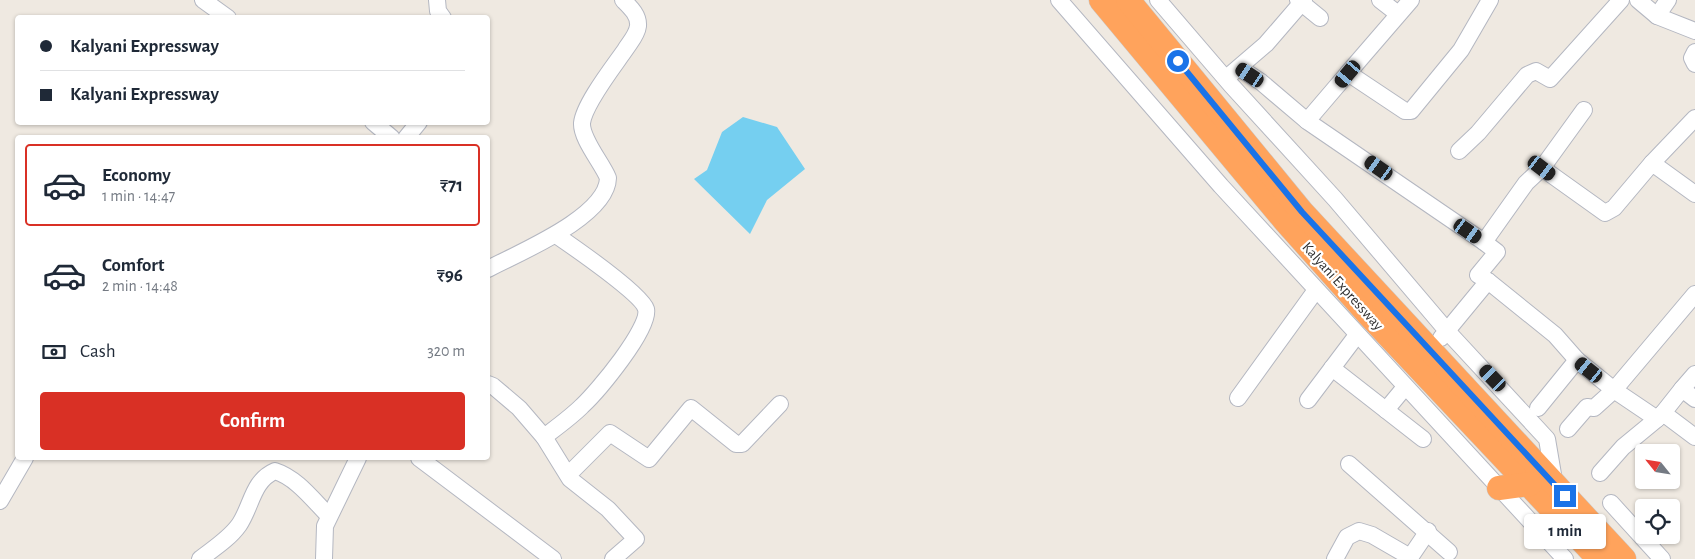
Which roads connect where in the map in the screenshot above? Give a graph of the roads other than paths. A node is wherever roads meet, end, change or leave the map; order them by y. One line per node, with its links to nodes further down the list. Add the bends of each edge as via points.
1 (203, 0): 16 (street)
2 (437, 0): 17 (street)
3 (623, 0): 37 (street, via 636,16 635,36 600,87 582,124 584,136 601,162 608,185 594,206)
4 (1059, 0): 41 (street)
5 (1102, 0): 70 (highway, Kalyani Expressway, via 1286,222 1368,314)
6 (1128, 0): 45 (highway, Kalyani Expressway, via 1302,212)
7 (1158, 0): 25 (street)
8 (1380, 0): 15 (street)
9 (1411, 0): 15 (street)
10 (1490, 0): 24 (street, via 1461,50 1411,111 1405,111)
11 (1621, 0): 33 (street, via 1550,79 1536,71 1527,75)
12 (1638, 0): 18 (street)
13 (1668, 0): 18 (street)
14 (1301, 1): 19 (street); 23 (street, via 1266,44)
15 (1398, 14): 24 (street)
16 (224, 15)
17 (441, 15)
18 (1656, 16): 20 (street)
19 (1320, 18)
20 (1695, 31)
21 (1695, 52): 22 (street, via 1692,58)
22 (1695, 64)
23 (1240, 68): 25 (street); 28 (street)
24 (1348, 74): 28 (street)
25 (1225, 78): 43 (street, via 1335,199)
26 (1584, 110): 35 (street)
27 (1695, 118): 34 (street)
28 (1307, 121): 38 (street)
29 (377, 125): 31 (street)
30 (417, 125): 32 (street)
31 (388, 135)
32 (408, 135)
33 (1459, 151)
34 (1652, 163): 35 (street, via 1614,208 1605,213); 36 (street)
35 (1542, 168): 38 (street, via 1526,183)
36 (1695, 194)
37 (556, 235): 39 (street); 60 (street, via 637,296 646,310 646,319 602,386)
38 (1484, 242): 40 (street, via 1497,252 1478,275)
39 (490, 269)
40 (1488, 281): 43 (street); 46 (street, via 1555,335)
41 (1316, 290): 44 (street); 53 (street)
42 (1695, 294): 51 (street)
43 (1448, 332): 45 (street); 71 (street, via 1548,439)
44 (1357, 335): 47 (street); 50 (street)
45 (1429, 350): 71 (highway, Kalyani Expressway)
46 (1577, 360): 51 (street); 56 (street)
47 (1332, 368): 54 (street); 57 (street)
48 (1695, 374): 52 (street)
49 (490, 385): 60 (street, via 519,408)
50 (1405, 387): 57 (street); 72 (street)
51 (1614, 390): 58 (street); 59 (street, via 1594,408 1587,407)
52 (1689, 394): 58 (street)
53 (1238, 398)
54 (1308, 400)
55 (780, 404): 69 (street, via 742,444 736,444 691,408 649,459 610,433)
56 (1538, 408)
57 (1386, 410): 62 (street)
58 (1660, 416): 61 (street); 68 (street, via 1623,447)
59 (1568, 429)
60 (544, 437): 69 (street)
61 (1695, 437)
62 (1423, 438)
63 (24, 460): 73 (street)
64 (357, 460): 75 (street)
65 (421, 460): 81 (street)
66 (277, 464): 75 (street); 79 (street, via 260,480 238,527)
67 (1349, 464): 76 (street)
68 (1600, 473)
69 (568, 475): 82 (street, via 608,509 636,539)
70 (1530, 484): 72 (highway); 85 (highway, Kalyani Expressway)
71 (1555, 486): 86 (highway, Kalyani Expressway)
72 (1499, 488): 84 (street)
73 (0, 501)
74 (1611, 503): 87 (street)
75 (329, 516): 80 (street, via 325,526)
76 (1428, 531): 77 (street); 78 (street)
77 (1449, 552)
78 (1410, 558): 83 (street, via 1372,534 1359,530 1347,537)
79 (200, 559)
80 (324, 559)
81 (553, 559)
82 (613, 559)
83 (1335, 559)
84 (1564, 559)
85 (1599, 559)
86 (1624, 559)
87 (1662, 559)

